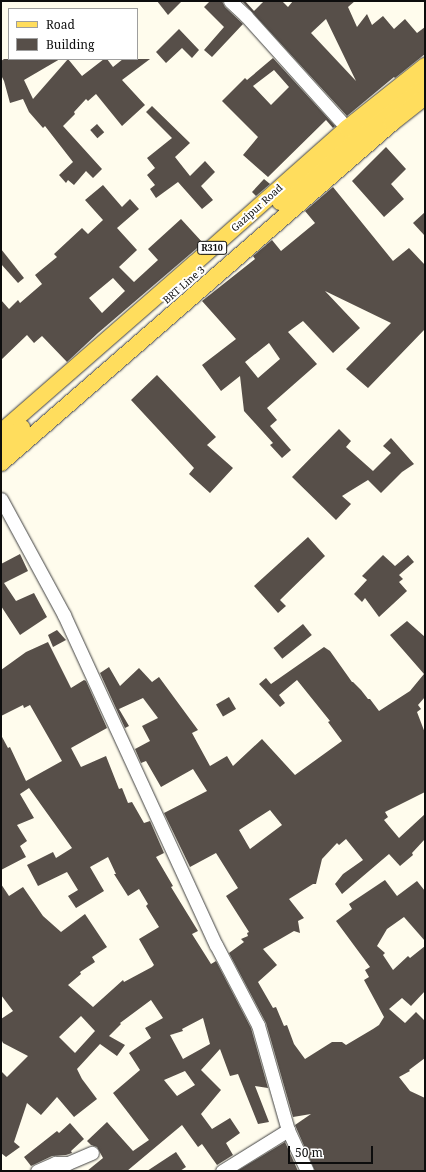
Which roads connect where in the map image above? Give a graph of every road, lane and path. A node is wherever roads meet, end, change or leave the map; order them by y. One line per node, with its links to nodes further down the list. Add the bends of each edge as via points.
1 (230, 1): 5 (street)
2 (425, 66): 5 (main road, Gazipur Road / R310)
3 (425, 82): 7 (main road, BRT Line 3, via 255,223)
4 (425, 97): 8 (main road, R310)
5 (347, 128): 6 (main road, Gazipur Road / R310)
6 (1, 432)
7 (1, 446)
8 (1, 462)
9 (1, 499): 10 (street, via 64,615 216,945 258,1025)
10 (288, 1130): 13 (street); 14 (street)
11 (92, 1153): 12 (street, via 68,1163 55,1163)
12 (37, 1171)
13 (222, 1171)
14 (308, 1171)

